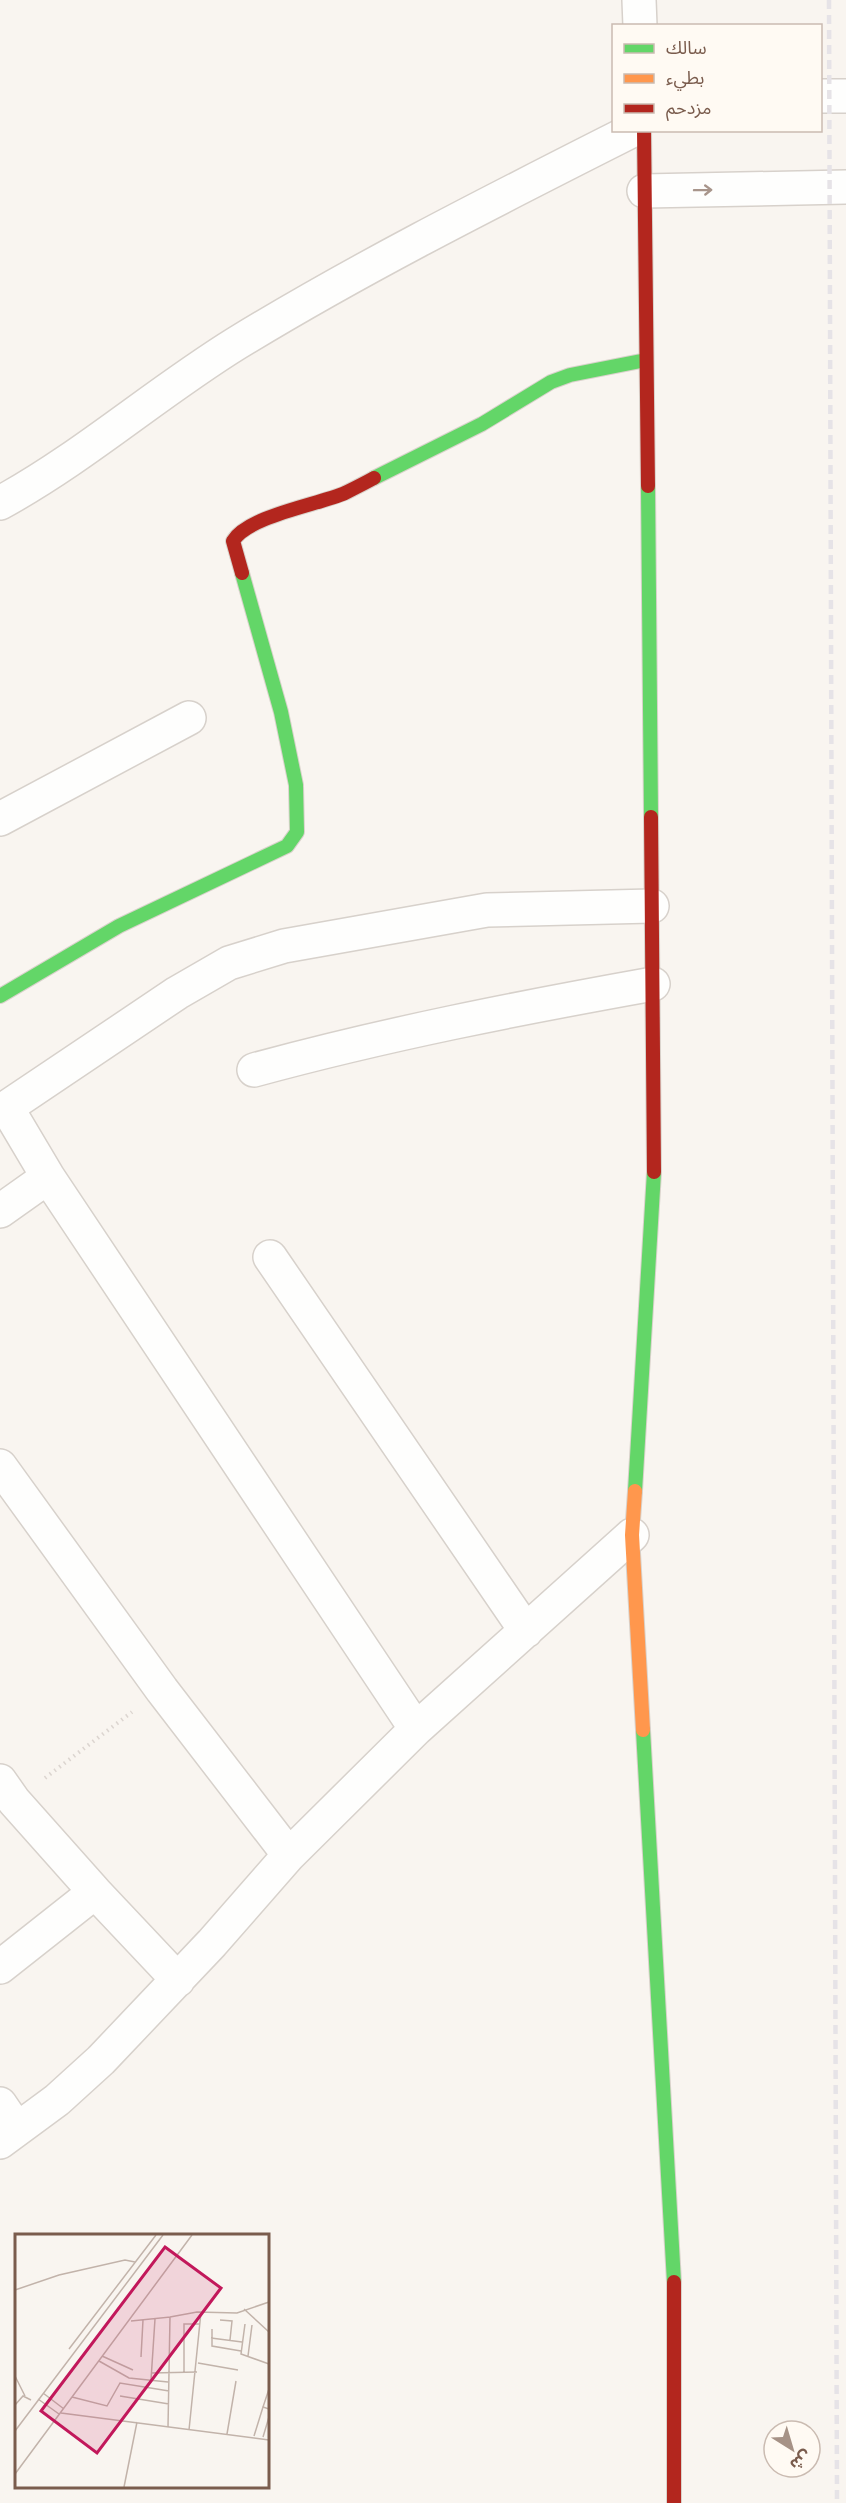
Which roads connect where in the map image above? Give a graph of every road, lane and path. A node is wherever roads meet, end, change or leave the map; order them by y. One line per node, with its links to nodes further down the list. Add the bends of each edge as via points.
1 (639, 0): 2 (street)
2 (640, 24)
3 (822, 96): 4 (street)
4 (846, 96)
5 (629, 132): 10 (street, via 447,224 238,343 91,447)
6 (644, 132): 8 (street)
7 (846, 187): 8 (street, one-way to 7)
8 (644, 191): 9 (street)
9 (646, 360): 13 (street); 15 (street, via 551,382 482,424 374,478 292,514 252,525 236,536 233,541 281,712 296,785 297,832 287,846 119,926)
10 (0, 503)
11 (189, 718): 12 (street)
12 (0, 819)
13 (652, 906): 14 (street); 17 (street, via 487,910 284,946 229,963)
14 (653, 984): 16 (street, via 509,1009); 22 (street, via 655,1158)
15 (0, 996)
16 (254, 1070)
17 (3, 1110): 18 (street)
18 (48, 1177): 19 (street); 25 (street)
19 (0, 1211)
20 (270, 1257): 23 (street)
21 (0, 1466): 24 (street)
22 (632, 1535): 23 (street); 32 (street, via 676,2316)
23 (525, 1631): 25 (street)
24 (162, 1690): 26 (path); 27 (street)
25 (416, 1729): 27 (street)
26 (5, 1798): 28 (street)
27 (289, 1855): 30 (street)
28 (95, 1892): 29 (street); 30 (street)
29 (0, 1967)
30 (178, 1980): 31 (street, via 57,2100)
31 (6, 2125)
32 (674, 2503)

